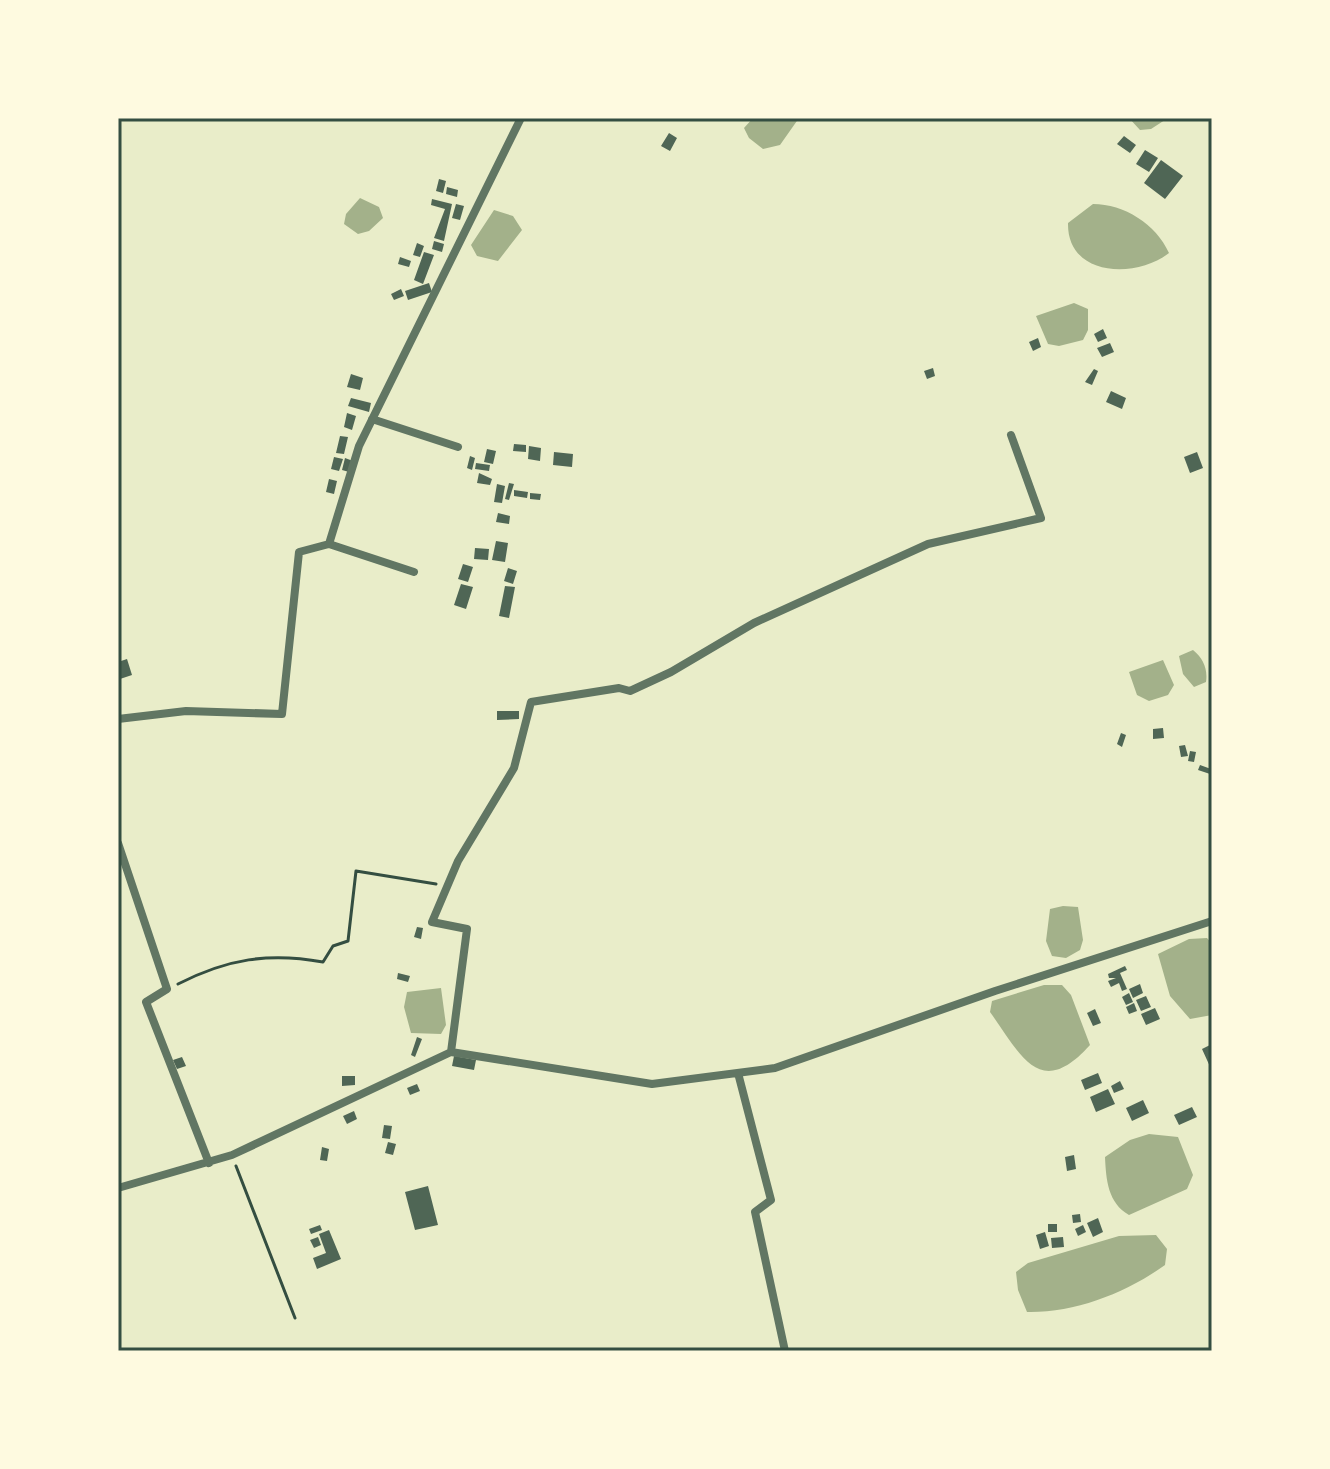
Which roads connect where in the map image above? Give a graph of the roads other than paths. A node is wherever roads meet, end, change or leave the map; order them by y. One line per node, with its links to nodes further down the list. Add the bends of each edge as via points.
1 (521, 118): 2 (street)
2 (372, 419): 4 (street); 5 (street)
3 (1011, 435): 10 (street, via 1041,518 928,544 754,623 630,691 619,688 531,702 514,768 458,861 432,922 467,929)
4 (458, 447)
5 (329, 544): 6 (street); 7 (street, via 299,552 282,714 186,711)
6 (414, 572)
7 (118, 719)
8 (118, 843): 12 (street, via 167,989 146,1002)
9 (1212, 921): 11 (street, via 775,1068)
10 (451, 1052): 11 (street, via 652,1084); 12 (street)
11 (738, 1073): 14 (street, via 771,1200 755,1212)
12 (209, 1163): 13 (street)
13 (118, 1188)
14 (785, 1351)

